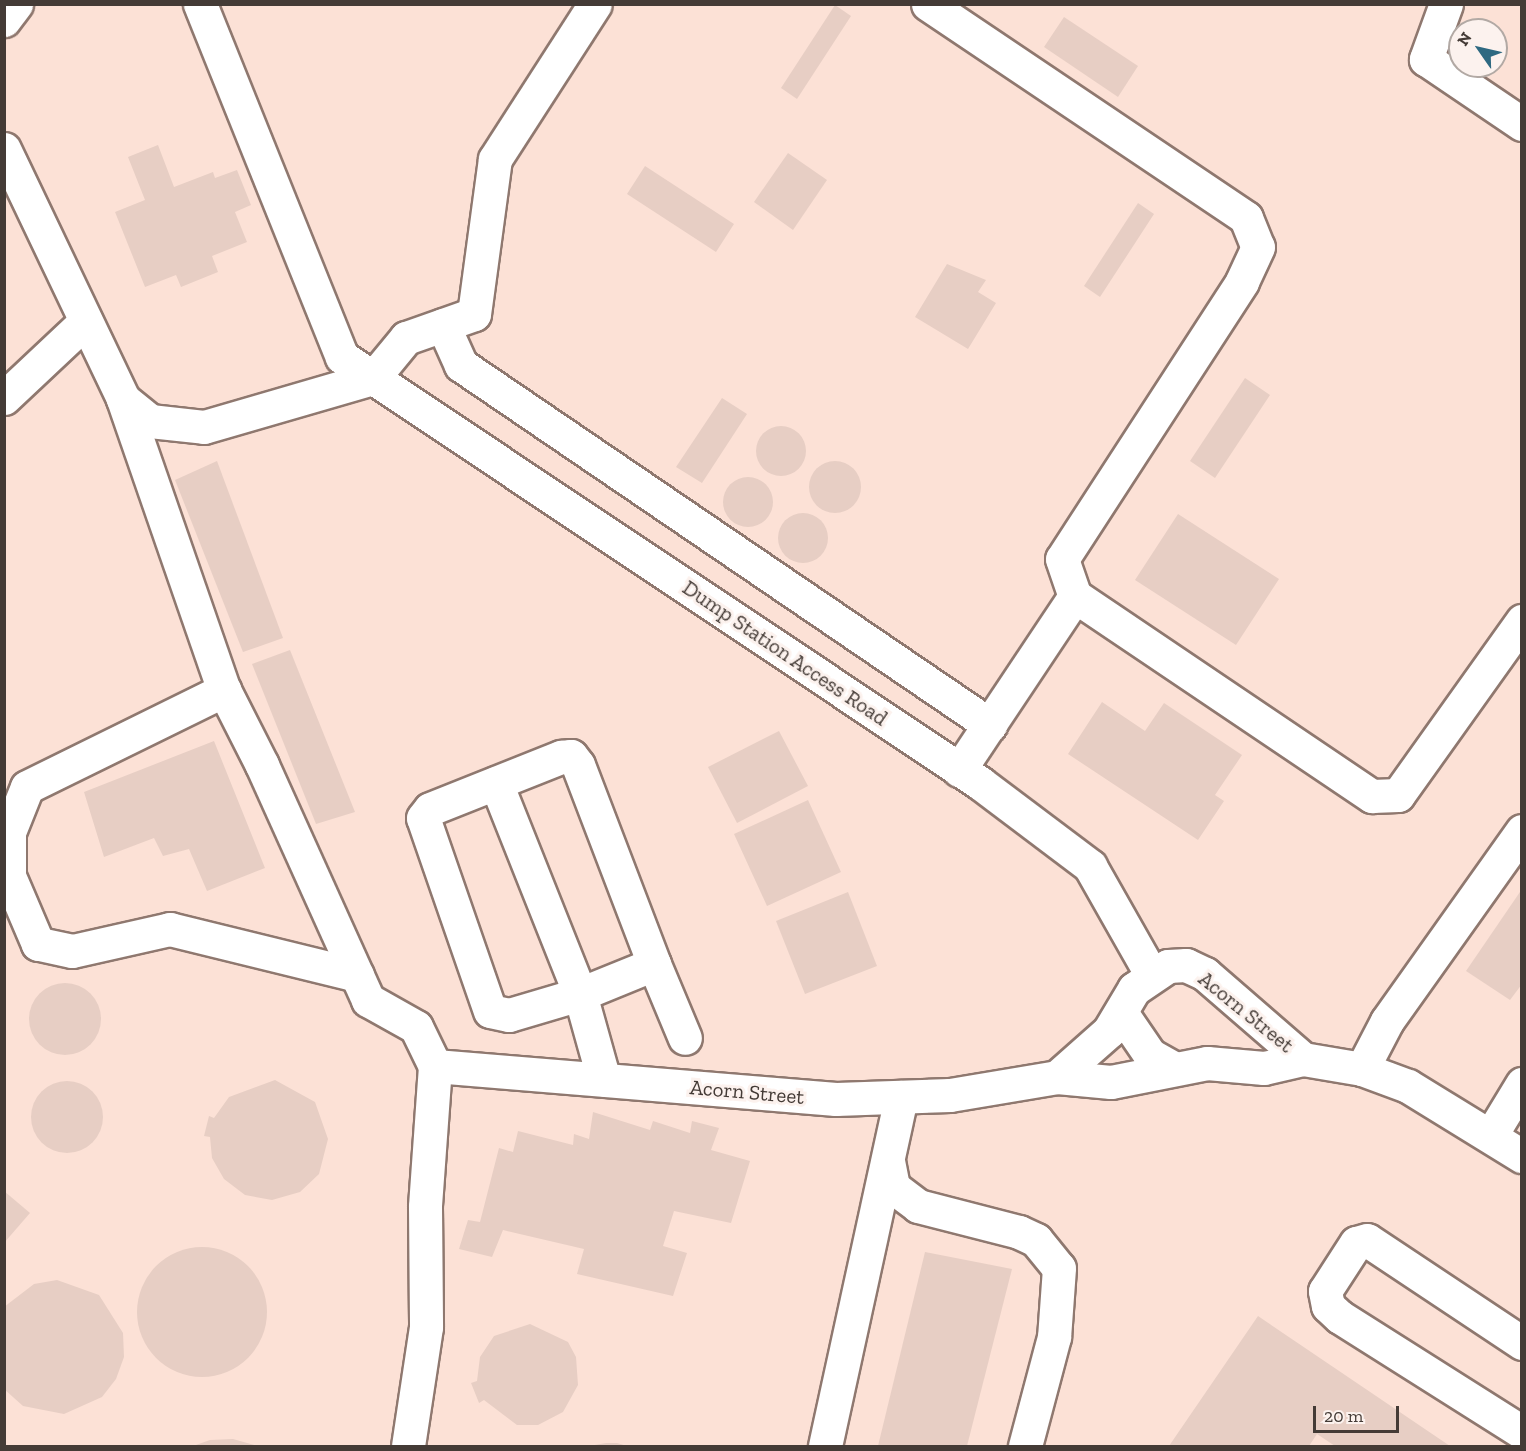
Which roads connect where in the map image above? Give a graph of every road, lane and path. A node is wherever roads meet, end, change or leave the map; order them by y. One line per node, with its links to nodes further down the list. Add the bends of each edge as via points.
1 (16, 4): 6 (street)
2 (200, 4): 11 (street, Dump Station Access Road, via 342,357)
3 (595, 4): 10 (street, via 495,159 474,314)
4 (928, 4): 14 (street, via 1246,218 1258,247 1242,282 1062,559)
5 (1446, 4): 7 (street, via 1426,59)
6 (4, 20)
7 (1521, 124)
8 (4, 150): 9 (street)
9 (86, 321): 12 (street); 13 (street)
10 (443, 325): 11 (street, via 406,338); 17 (street, via 461,365)
11 (373, 378): 13 (street, via 204,427 150,421); 18 (street, Dump Station Access Road)
12 (4, 398)
13 (123, 399): 16 (street)
14 (1076, 596): 15 (street, via 1372,796 1398,795); 17 (street)
15 (1521, 621)
16 (224, 690): 23 (street); 23 (street, via 27,787 9,832 9,876 38,944 72,951 170,929)
17 (990, 725): 18 (street)
18 (959, 770): 22 (street, Dump Station Access Road, via 1090,866)
19 (496, 783): 21 (street, via 571,756 578,765); 24 (street); 24 (street, via 430,809 423,818 490,1011 509,1015)
20 (1521, 831): 30 (street, via 1387,1021)
21 (654, 964): 24 (street); 26 (street)
22 (1151, 974): 25 (street, Acorn Street, via 1134,989); 27 (street, Acorn Street, via 1168,966 1186,965 1205,974)
23 (357, 975): 28 (street, via 368,1000 416,1027)
24 (580, 994): 32 (street)
25 (1122, 1014): 29 (street, via 1150,1054); 31 (street, Acorn Street)
26 (685, 1038)
27 (1303, 1059): 29 (street, Acorn Street, via 1264,1068 1207,1063); 30 (street, Acorn Street)
28 (435, 1066): 32 (street, Acorn Street); 40 (street, via 425,1207 426,1327)
29 (1173, 1068): 31 (street, Acorn Street, via 1111,1082)
30 (1362, 1069): 35 (street, Acorn Street, via 1408,1086)
31 (1057, 1077): 34 (street, Acorn Street, via 950,1095)
32 (604, 1080): 34 (street, Acorn Street, via 836,1099)
33 (1521, 1084): 35 (street)
34 (901, 1097): 37 (street)
35 (1491, 1136): 36 (street, Acorn Street)
36 (1521, 1156)
37 (888, 1161): 41 (street); 42 (street, via 893,1187 918,1206 1019,1232 1036,1240 1059,1268 1054,1337)
38 (1521, 1343): 39 (street, via 1367,1239 1356,1243 1325,1291 1328,1306 1340,1317)
39 (1521, 1432)
40 (408, 1446)
41 (825, 1446)
42 (1024, 1446)

